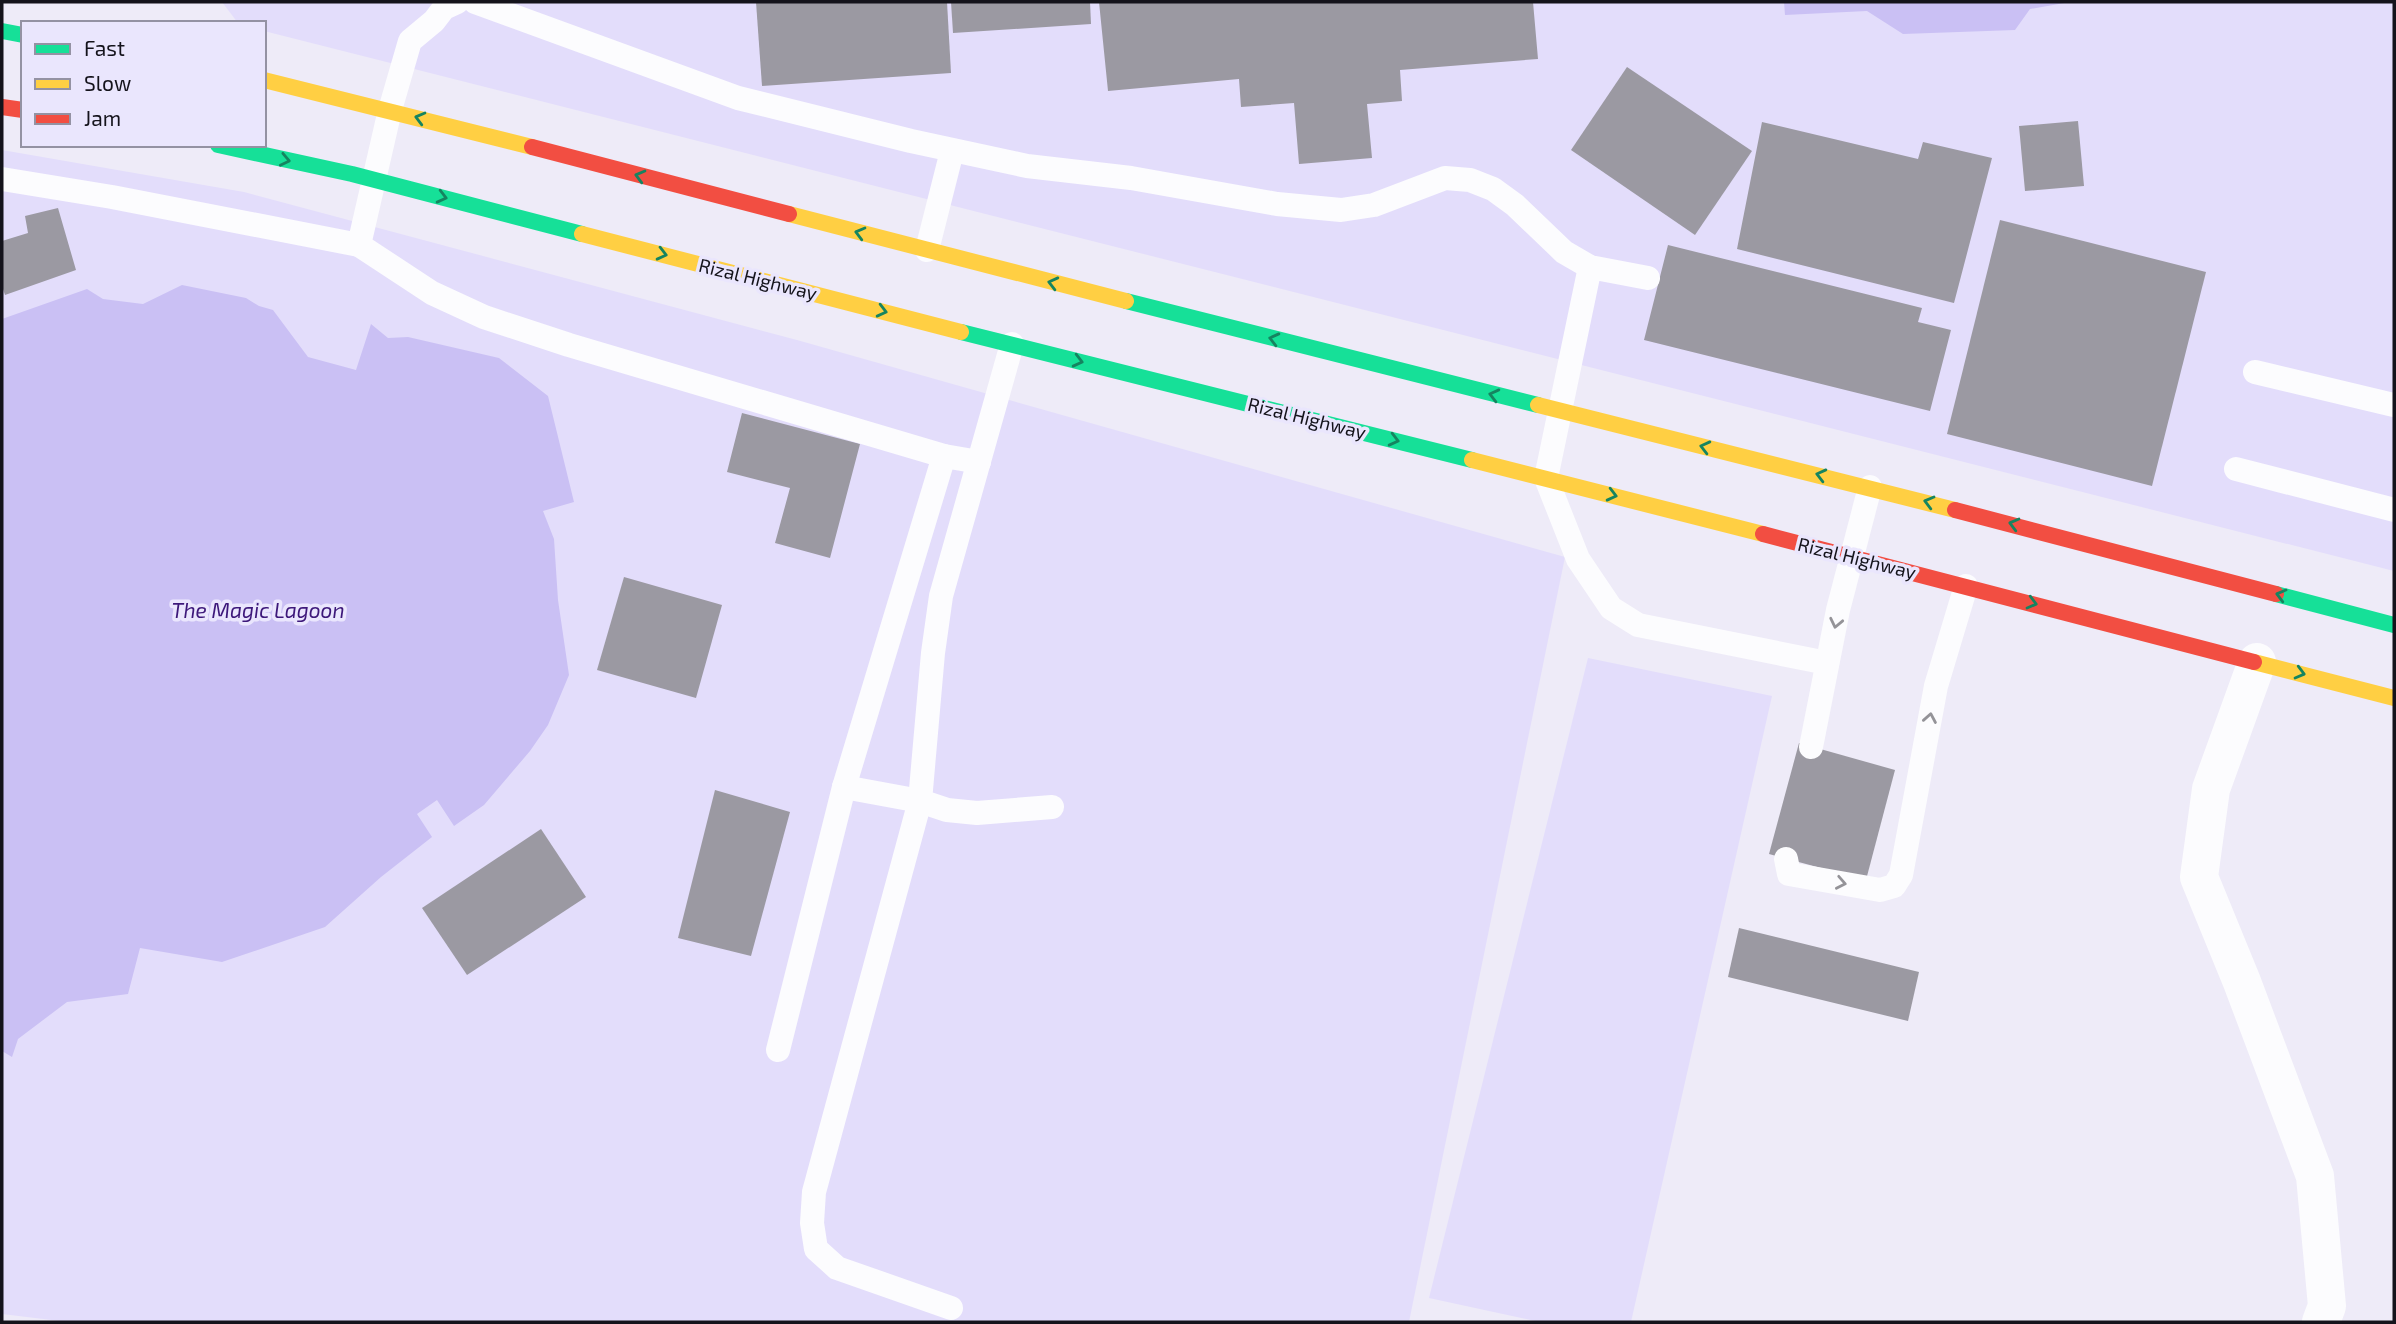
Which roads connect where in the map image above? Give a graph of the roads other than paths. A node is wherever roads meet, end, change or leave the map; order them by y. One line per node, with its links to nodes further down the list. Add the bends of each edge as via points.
1 (457, 2): 8 (lane, via 444,8 410,41)
2 (475, 2): 10 (lane, via 738,98)
3 (2, 31): 4 (main road)
4 (21, 35)
5 (266, 80): 8 (main road)
6 (2, 107): 7 (main road)
7 (21, 110)
8 (390, 110): 12 (lane); 14 (main road, one-way to 8)
9 (227, 147): 12 (main road, Rizal Highway, one-way to 12)
10 (952, 151): 14 (lane); 15 (lane, via 1027,166 1341,210 1374,205 1445,178 1470,180 1515,205 1564,252)
11 (2, 179): 13 (lane)
12 (375, 180): 13 (lane); 17 (main road, Rizal Highway, one-way to 17)
13 (359, 246): 21 (lane, via 432,293 484,317)
14 (926, 250): 20 (main road, one-way to 14)
15 (1590, 267): 16 (lane); 20 (lane)
16 (1648, 278)
17 (1012, 344): 22 (lane); 24 (main road, Rizal Highway, one-way to 24)
18 (2255, 372): 19 (lane)
19 (2394, 405)
20 (1560, 411): 24 (lane); 25 (main road, one-way to 20)
21 (944, 456): 22 (lane); 34 (lane)
22 (979, 463): 35 (lane, via 941,597)
23 (2236, 469): 26 (lane)
24 (1546, 478): 27 (main road, Rizal Highway, one-way to 27); 31 (lane, via 1578,559 1611,608 1620,614 1638,625)
25 (1870, 487): 27 (lane); 29 (main road, one-way to 25)
26 (2394, 510)
27 (1853, 557): 28 (main road, Rizal Highway); 31 (lane, one-way to 31)
28 (1966, 586): 30 (main road, Rizal Highway, one-way to 30); 37 (lane, one-way to 28, via 1789,874 1880,891 1894,886 1901,875 1936,686)
29 (2394, 623)
30 (2257, 662): 32 (main road, Rizal Highway, one-way to 32); 40 (street, via 2211,789 2199,877 2315,1176 2327,1306)
31 (1827, 663): 33 (lane)
32 (2394, 698)
33 (1811, 747)
34 (844, 787): 35 (lane); 38 (lane)
35 (920, 801): 36 (lane, via 978,813); 39 (lane, via 814,1192 811,1223 816,1248 837,1268)
36 (1052, 807)
37 (1786, 859)
38 (778, 1050)
39 (951, 1308)
40 (2321, 1322)

